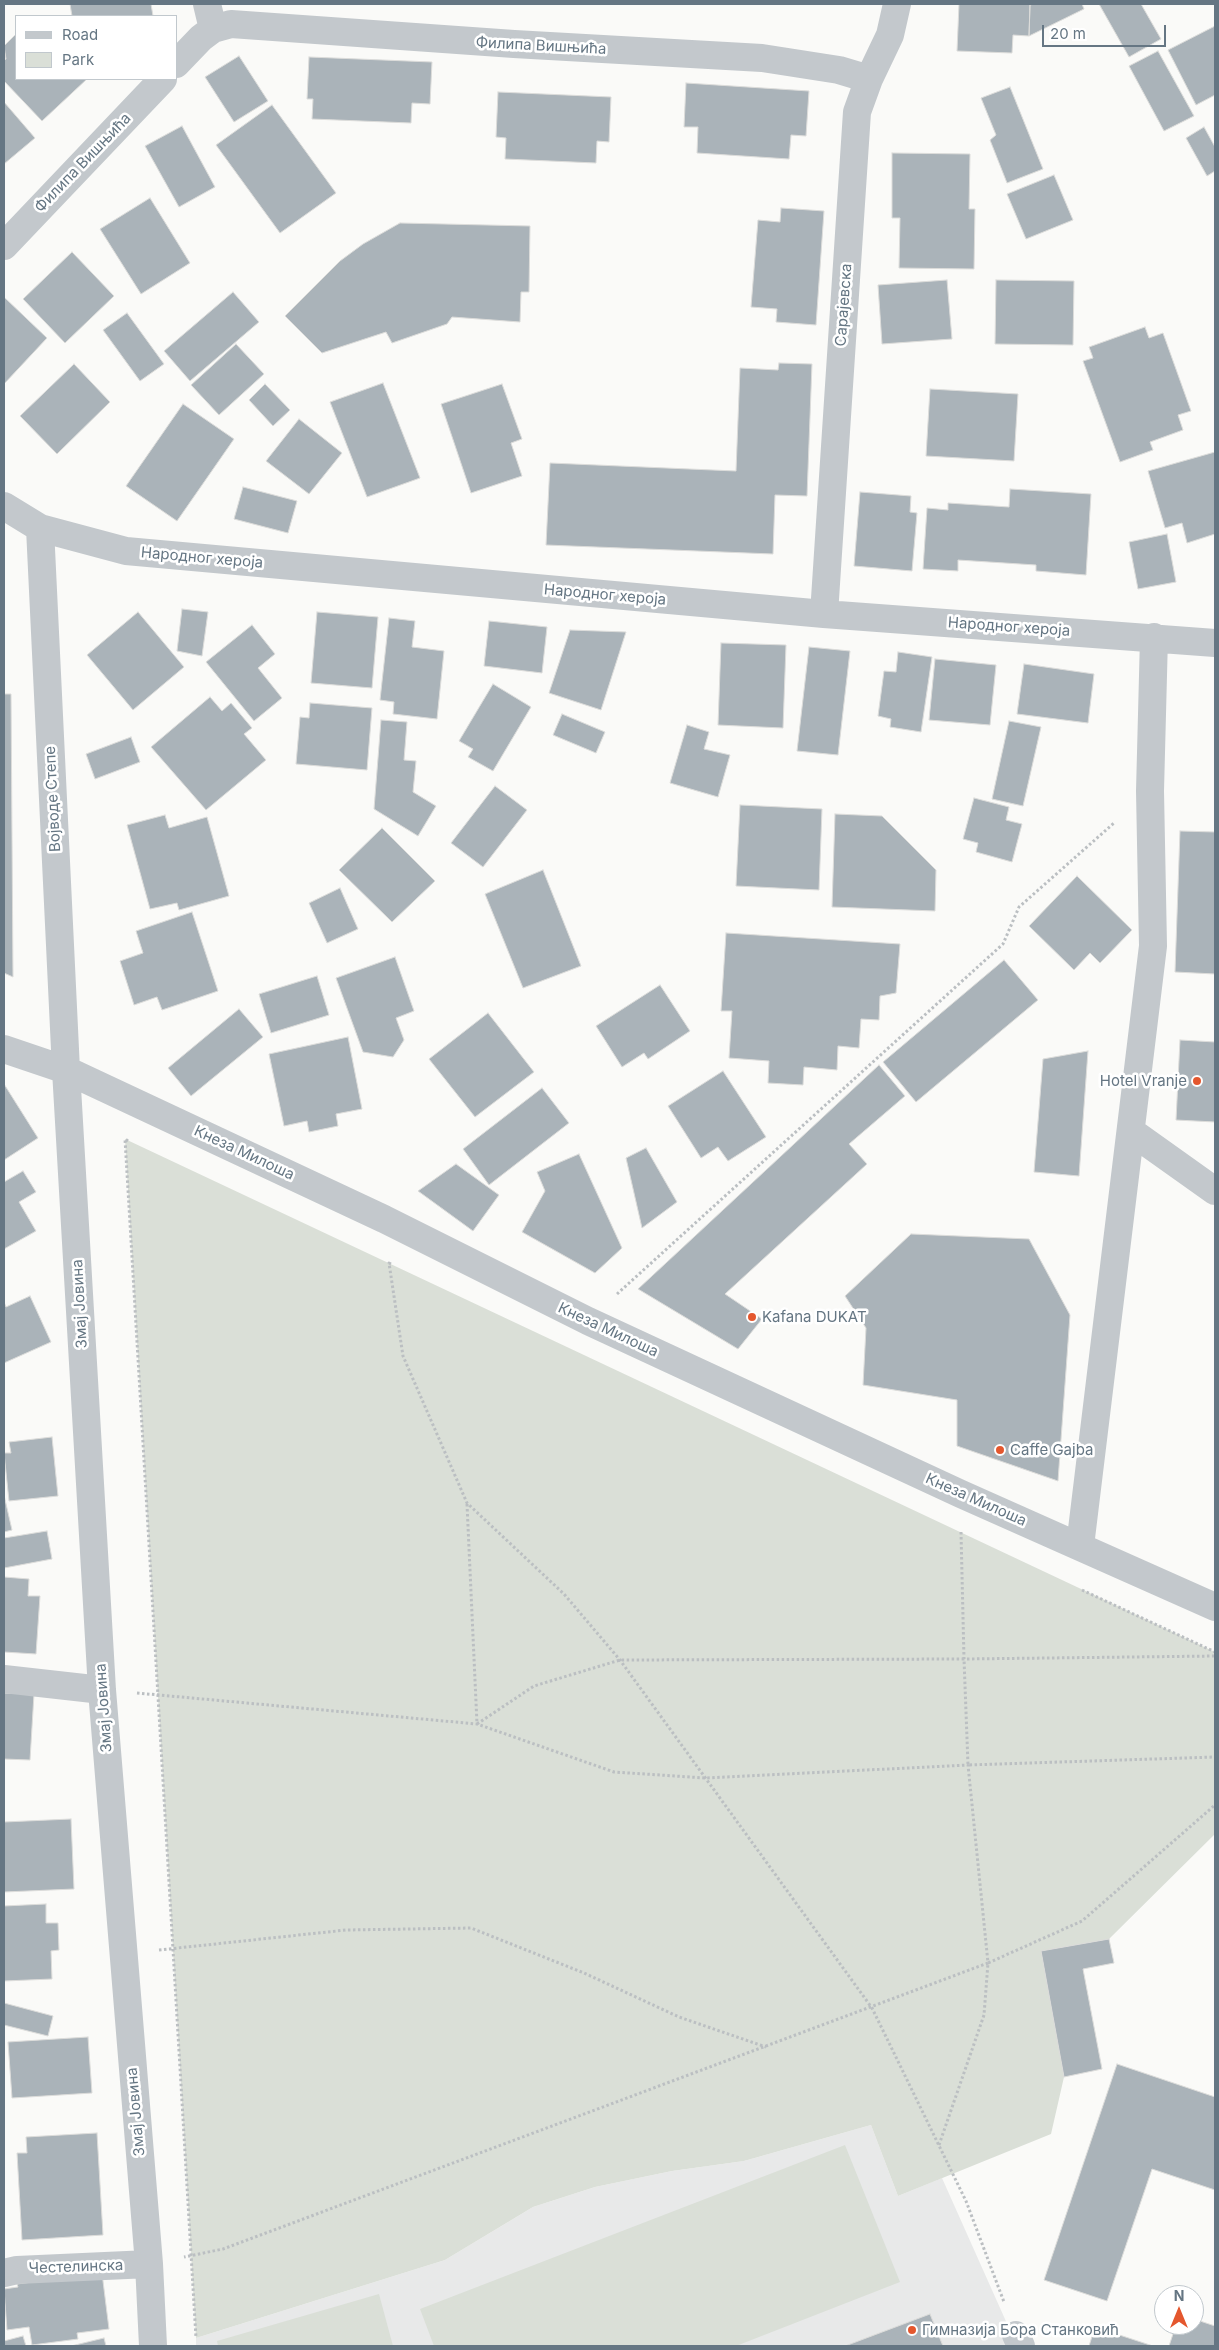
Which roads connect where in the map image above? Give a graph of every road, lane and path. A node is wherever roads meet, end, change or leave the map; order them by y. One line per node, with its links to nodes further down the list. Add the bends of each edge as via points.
1 (897, 4): 4 (street, Сарајевска, via 890,35)
2 (210, 17): 3 (street, Филипа Вишњића, via 202,38); 4 (street, Филипа Вишњића, via 231,24 762,58 839,70)
3 (178, 62)
4 (869, 79): 9 (street, Сарајевска, via 857,112 854,145)
5 (162, 80): 6 (street, Филипа Вишњића)
6 (4, 246)
7 (4, 506): 8 (street, Народног хероја)
8 (40, 528): 9 (street, Народног хероја, via 126,551); 14 (street, Војводе Степе)
9 (824, 614): 10 (street, Народног хероја)
10 (1154, 637): 11 (street, Народног хероја); 12 (street)
11 (1215, 643)
12 (1150, 791): 15 (street, via 1153,946); 21 (path, via 1019,907 1003,944)
13 (4, 1049): 14 (street, Кнеза Милоша)
14 (66, 1070): 21 (street, Кнеза Милоша, via 384,1219); 30 (street, Змај Јовина)
15 (1132, 1132): 17 (street); 24 (street)
16 (134, 1144): 31 (path, via 125,1139)
17 (1215, 1191)
18 (380, 1259): 19 (path)
19 (389, 1263): 20 (path); 23 (path, via 403,1356)
20 (398, 1267)
21 (588, 1321): 22 (street, Кнеза Милоша)
22 (961, 1494): 24 (street, Кнеза Милоша); 27 (path)
23 (467, 1503): 28 (path, via 564,1594); 32 (path)
24 (1080, 1546): 25 (street, Кнеза Милоша)
25 (1215, 1607)
26 (1215, 1656): 27 (path)
27 (964, 1659): 28 (path); 34 (path)
28 (620, 1660): 32 (path, via 534,1686); 35 (path)
29 (4, 1679): 30 (street)
30 (102, 1690): 31 (path); 38 (street, Змај Јовина)
31 (158, 1696): 32 (path); 37 (path)
32 (477, 1724): 35 (path, via 614,1772)
33 (1215, 1757): 34 (path)
34 (968, 1766): 35 (path); 39 (path)
35 (705, 1778): 40 (path)
36 (1215, 1805): 39 (path, via 1082,1922)
37 (173, 1948): 38 (path); 41 (path, via 346,1930 471,1928 678,2017); 43 (path)
38 (124, 1954): 44 (street, Змај Јовина)
39 (988, 1963): 40 (path); 42 (path, via 984,2015)
40 (872, 2008): 41 (path); 42 (path)
41 (766, 2047): 43 (path, via 223,2249)
42 (939, 2145): 47 (path, via 966,2201)
43 (192, 2255): 44 (path); 46 (path)
44 (149, 2264): 45 (street, Честелинска); 48 (street, Змај Јовина)
45 (4, 2273)
46 (196, 2338)
47 (1019, 2341)
48 (153, 2346)

